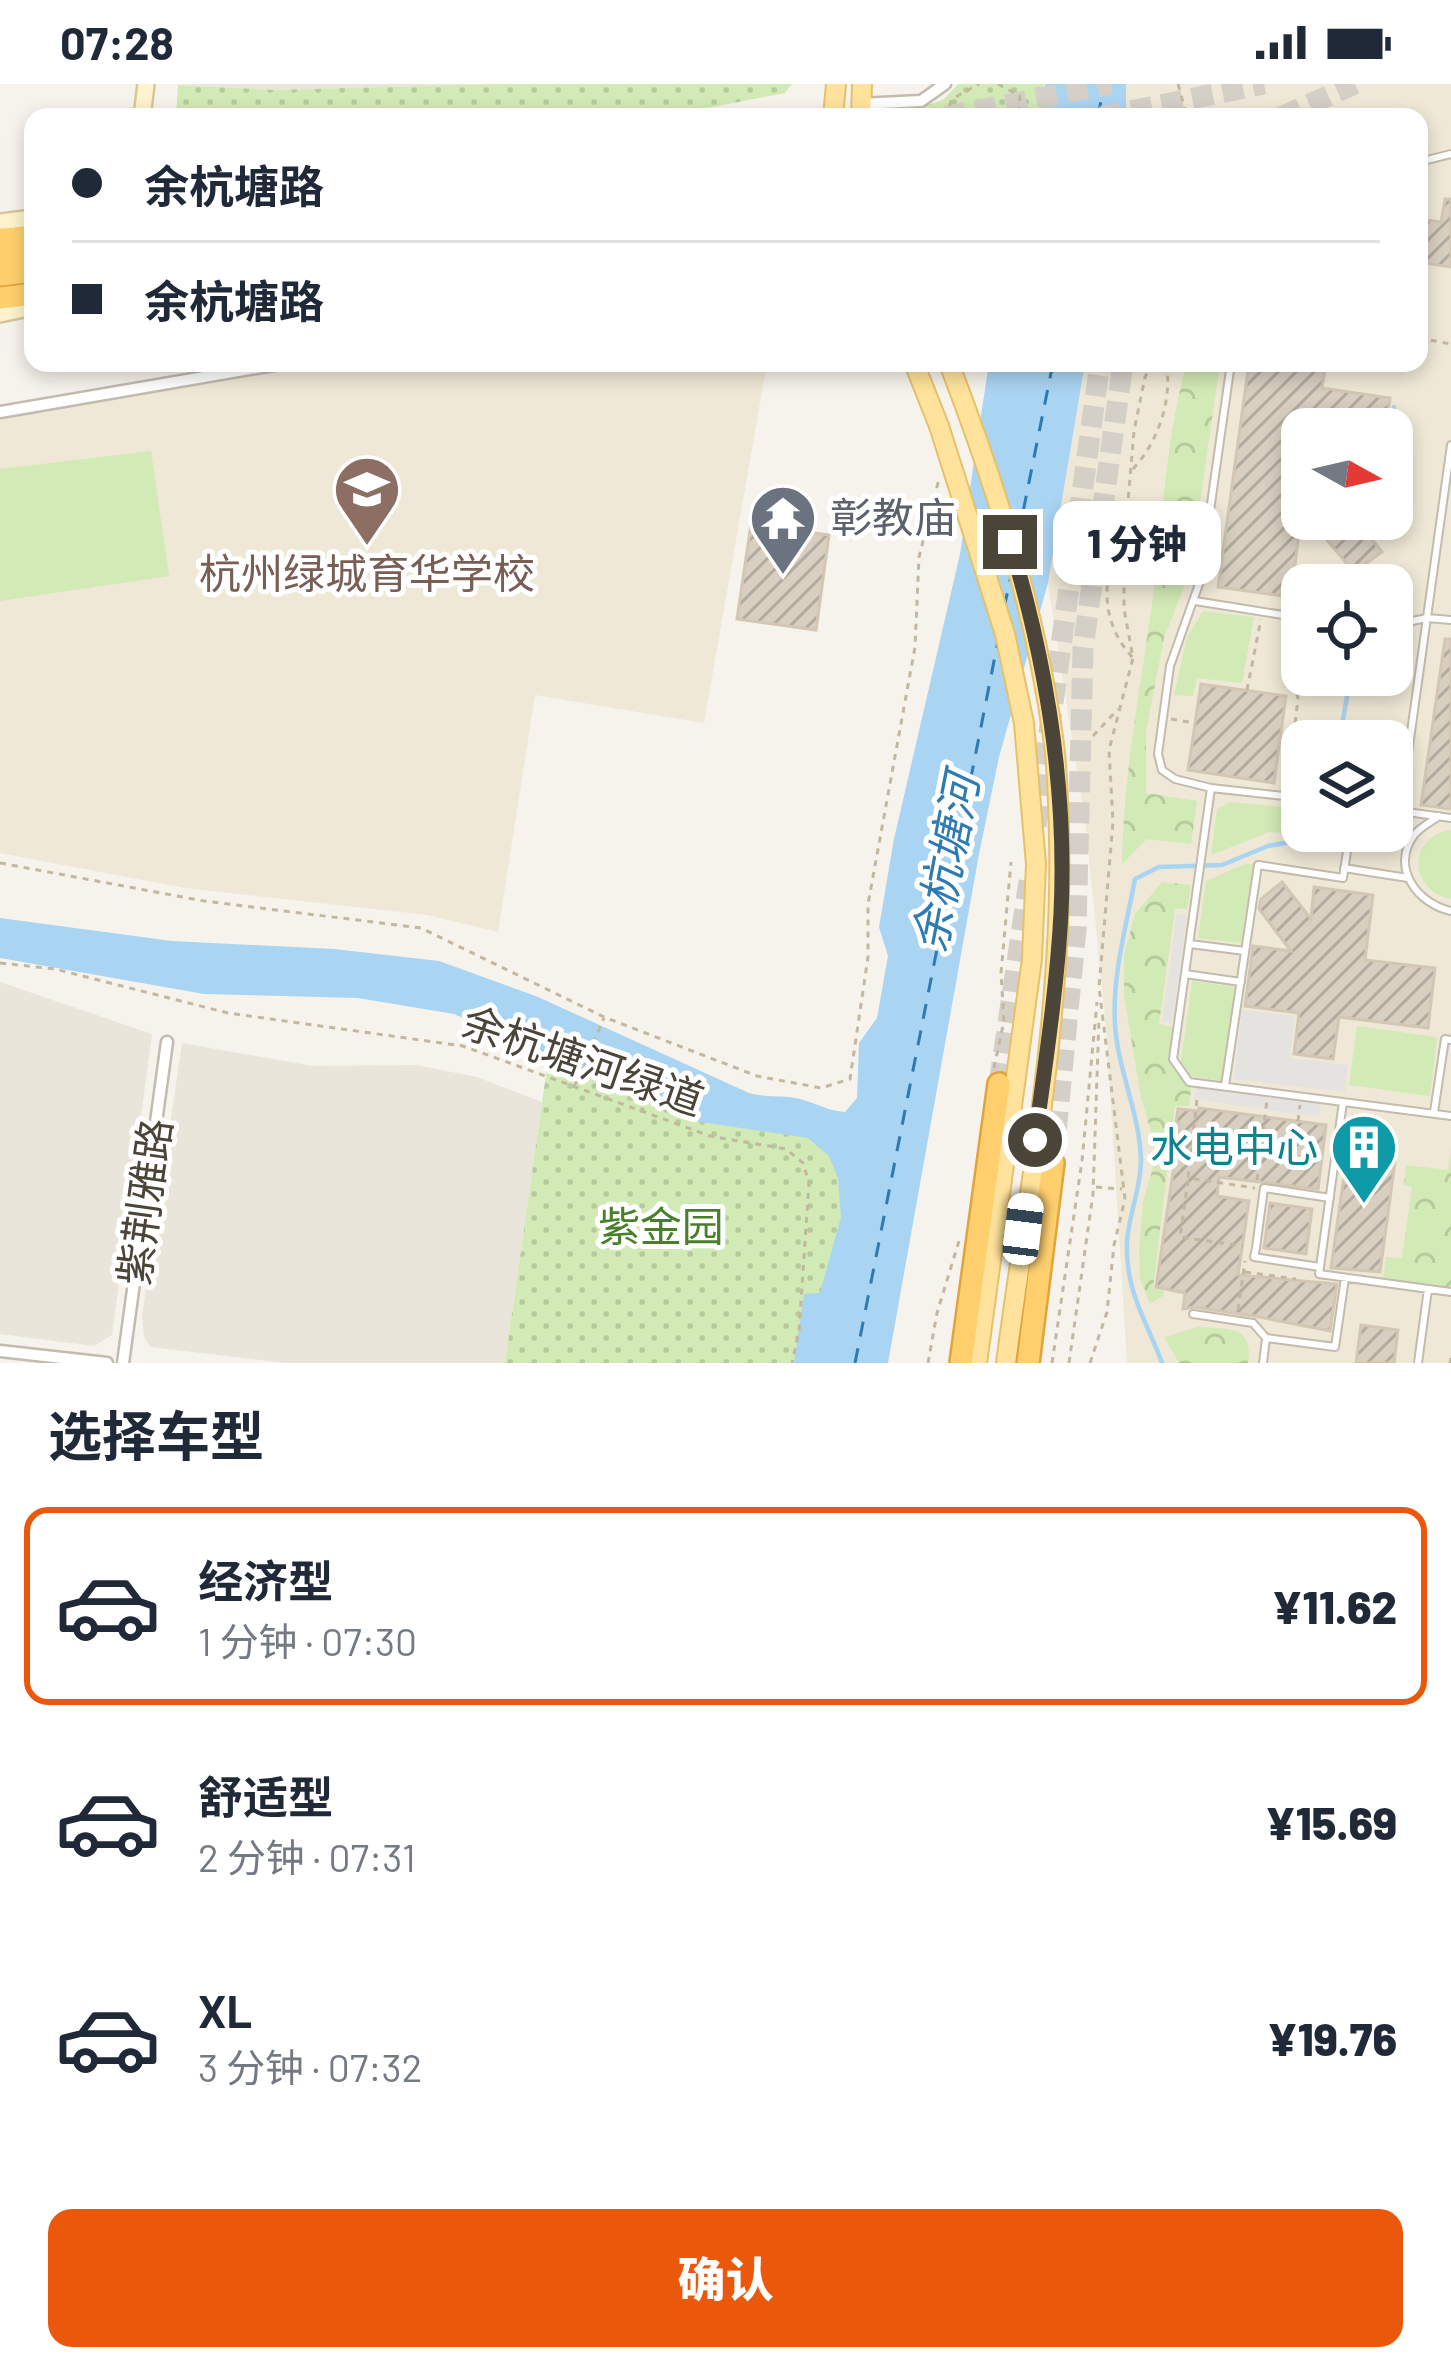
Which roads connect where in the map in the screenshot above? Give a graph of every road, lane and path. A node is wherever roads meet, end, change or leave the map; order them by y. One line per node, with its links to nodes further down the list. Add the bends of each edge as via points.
1 (945, 84): 4 (street, via 921,101)
2 (980, 84): 5 (path)
3 (998, 84): 6 (path, via 1020,96)
4 (861, 102)
5 (948, 108)
6 (1019, 108)
7 (204, 372): 13 (street)
8 (918, 372): 83 (main road, bridge, via 1005,634 1024,723 1036,864 1032,959)
9 (953, 372): 84 (main road, bridge, via 1022,581 1054,741 1061,910)
10 (1150, 372): 15 (path)
11 (1167, 372): 15 (path, via 1169,395 1148,452)
12 (1230, 372): 19 (lane)
13 (0, 412)
14 (1451, 445): 17 (lane)
15 (1132, 470): 18 (path)
16 (940, 475): 49 (path, via 919,557 915,647 868,904 850,1079 821,1088 786,1085)
17 (1446, 514): 22 (lane)
18 (1126, 528): 25 (path, via 1124,609); 25 (path, via 1108,572 1106,603 1110,625)
19 (1195, 601): 20 (lane); 28 (lane, via 1180,628)
20 (1263, 612): 21 (lane); 26 (path)
21 (1281, 615)
22 (1427, 619): 23 (lane); 24 (lane); 29 (lane)
23 (1451, 620)
24 (1413, 621)
25 (1133, 658): 27 (path)
26 (1247, 691)
27 (1120, 708): 31 (path); 47 (path, via 1109,750 1113,821)
28 (1163, 718): 30 (path); 32 (lane, via 1162,770)
29 (1411, 720)
30 (1195, 723)
31 (1093, 736)
32 (1211, 788): 33 (lane); 42 (lane)
33 (1281, 796)
34 (1413, 812): 35 (lane)
35 (1438, 816): 36 (lane); 40 (lane, via 1415,834)
36 (1451, 818)
37 (1347, 852): 39 (lane)
38 (0, 863): 49 (path, via 204,901 421,928)
39 (1344, 868): 40 (lane); 43 (lane, via 1342,878 1258,865)
40 (1408, 878): 41 (lane, via 1424,902)
41 (1451, 911)
42 (1190, 944): 43 (lane); 45 (lane)
43 (1245, 951): 46 (lane)
44 (0, 963): 53 (path, 余杭塘河绿道, via 228,1013 463,1046)
45 (1185, 974): 46 (lane); 54 (lane, via 1173,1059 1189,1082)
46 (1240, 982): 54 (lane)
47 (1099, 987): 48 (path); 86 (path)
48 (1099, 1004): 66 (path); 67 (path)
49 (604, 1017): 53 (path)
50 (1451, 1040): 59 (lane, via 1445,1039)
51 (167, 1042): 80 (street, 紫荆雅路)
52 (999, 1084): 82 (highway)
53 (574, 1087): 81 (path, 余杭塘河绿道, via 710,1136 786,1149 803,1163 809,1183)
54 (1225, 1087): 55 (lane)
55 (1268, 1092): 56 (lane); 63 (path)
56 (1301, 1097): 58 (lane); 61 (path)
57 (1198, 1100): 62 (path)
58 (1343, 1102): 59 (lane); 68 (lane)
59 (1434, 1114): 60 (lane)
60 (1451, 1116)
61 (1298, 1121)
62 (1193, 1138): 63 (path); 65 (path)
63 (1261, 1147): 65 (path, via 1256,1188)
64 (1053, 1163): 85 (highway)
65 (1188, 1178): 70 (path, via 1180,1238 1247,1247)
66 (1094, 1187): 67 (path); 87 (path)
67 (1124, 1190): 88 (path, via 1107,1312)
68 (1330, 1198): 69 (lane); 69 (lane, via 1264,1189 1254,1257)
69 (1320, 1267): 71 (lane, via 1319,1274)
70 (1244, 1271): 72 (path); 76 (path)
71 (1345, 1278): 73 (lane); 77 (lane, via 1335,1346)
72 (1292, 1280)
73 (1428, 1289): 74 (lane); 90 (lane)
74 (1451, 1292)
75 (1192, 1314): 76 (lane)
76 (1237, 1321): 77 (lane, via 1253,1323)
77 (1266, 1338): 89 (lane)
78 (0, 1351): 79 (street)
79 (107, 1363)
80 (123, 1363)
81 (792, 1363)
82 (961, 1363)
83 (977, 1363)
84 (1006, 1363)
85 (1028, 1363)
86 (1052, 1363)
87 (1069, 1363)
88 (1090, 1363)
89 (1263, 1363)
90 (1418, 1363)

